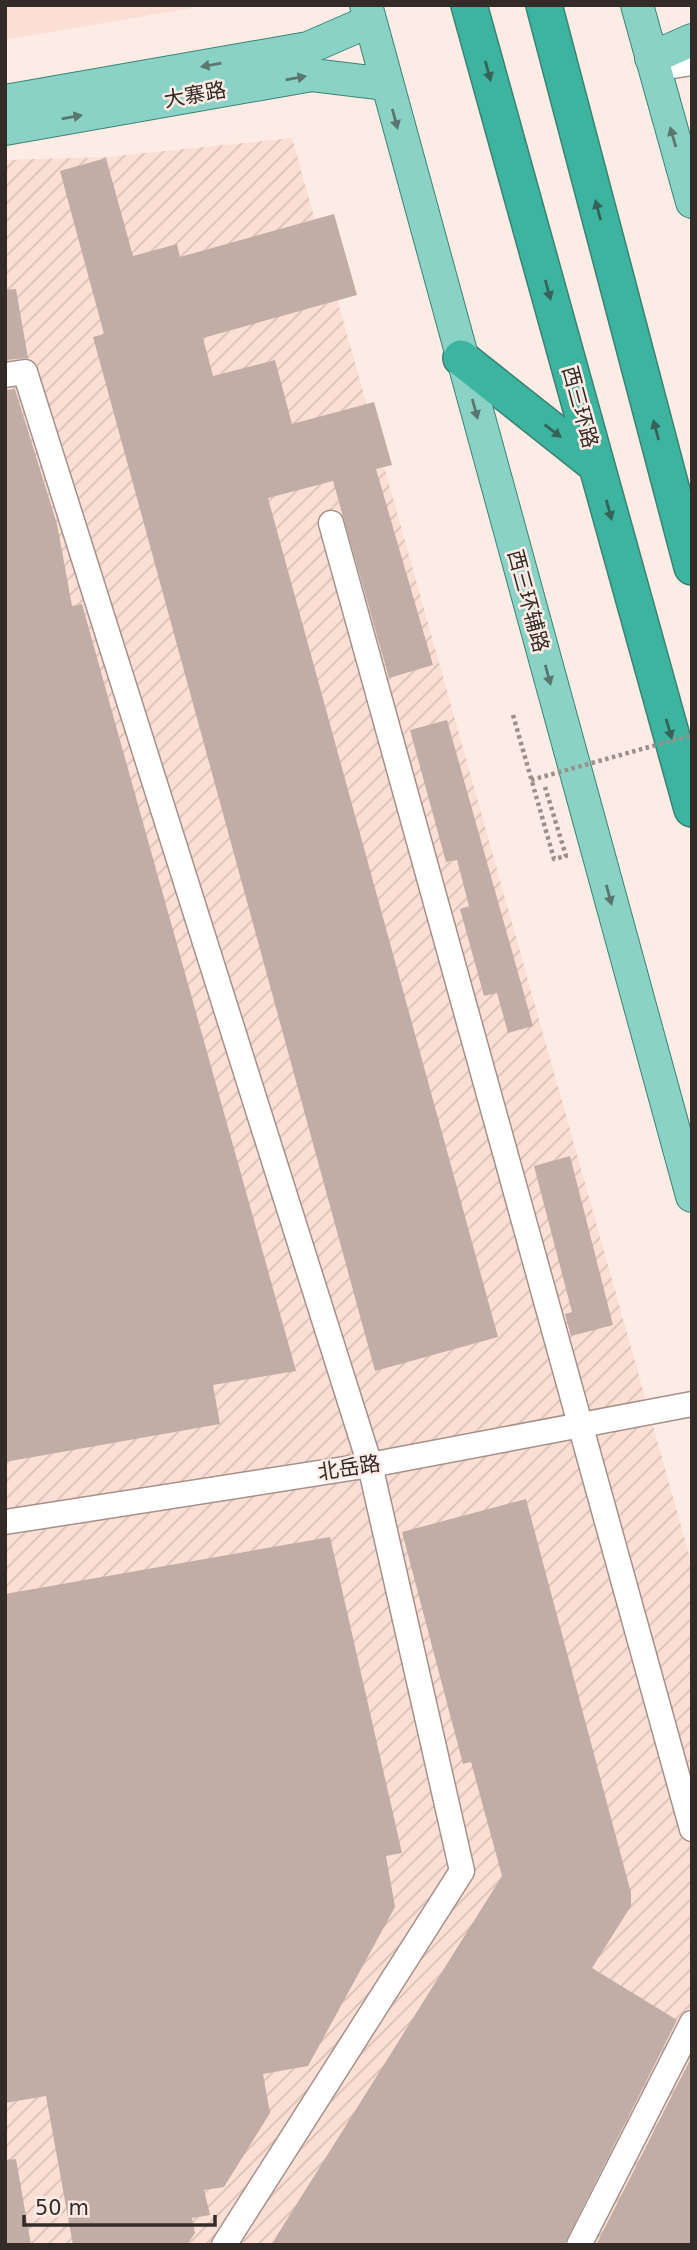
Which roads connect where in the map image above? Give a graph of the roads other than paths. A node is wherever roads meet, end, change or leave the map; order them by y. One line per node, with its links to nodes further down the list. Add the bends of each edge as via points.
1 (469, 5): 14 (highway, 西三环路, one-way to 14)
2 (544, 5): 16 (highway, one-way to 2)
3 (637, 5): 7 (main road)
4 (368, 13): 8 (main road, 西三环辅路); 9 (main road, 大寨路, one-way to 9, via 308,48)
5 (692, 40): 7 (main road)
6 (692, 63): 7 (street)
7 (653, 64): 11 (main road, one-way to 7)
8 (386, 84): 10 (main road, 大寨路, one-way to 8, via 312,75); 12 (main road, 西三环辅路, one-way to 12)
9 (5, 101)
10 (5, 129)
11 (692, 202)
12 (461, 358): 14 (highway, one-way to 14); 18 (main road, 西三环辅路, one-way to 18)
13 (5, 375): 21 (street, via 25,372)
14 (596, 465): 17 (highway, 西三环路, one-way to 17)
15 (331, 523): 20 (street)
16 (692, 567)
17 (692, 809)
18 (692, 1196)
19 (692, 1404): 20 (street, 北岳路)
20 (582, 1425): 21 (street, 北岳路); 23 (street)
21 (370, 1465): 22 (street, 北岳路); 25 (street, via 462,1871)
22 (5, 1522)
23 (692, 1829)
24 (692, 2023): 26 (street)
25 (224, 2245)
26 (579, 2245)

